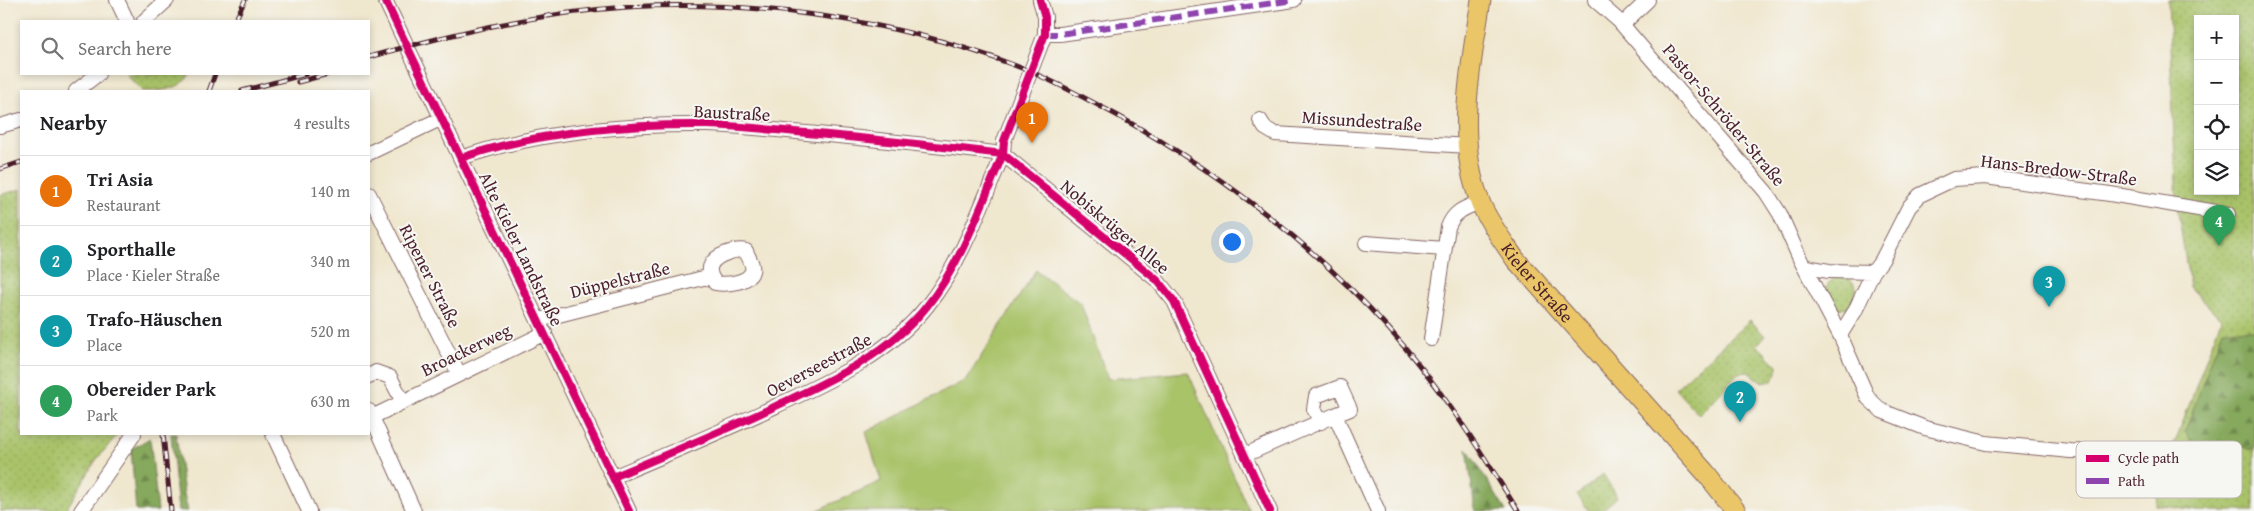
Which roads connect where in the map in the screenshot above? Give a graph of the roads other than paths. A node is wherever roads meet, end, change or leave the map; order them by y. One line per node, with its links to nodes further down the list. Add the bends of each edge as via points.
1 (117, 0): 9 (street)
2 (167, 0): 10 (street)
3 (385, 0): 15 (street, Alte Kieler Landstraße)
4 (1040, 0): 12 (street, via 1045,16)
5 (1294, 0): 12 (street)
6 (1481, 0): 19 (main road, Kieler Straße, via 1467,113)
7 (1595, 0): 11 (street, Pastor-Schröder-Straße)
8 (1648, 0): 11 (street)
9 (127, 20)
10 (145, 20)
11 (1622, 25): 28 (street, Pastor-Schröder-Straße, via 1766,192)
12 (1045, 34): 21 (street, via 1004,141)
13 (97, 75): 14 (street)
14 (77, 90)
15 (442, 118): 20 (street); 22 (street, Alte Kieler Landstraße)
16 (20, 120): 18 (street)
17 (1260, 120): 19 (street, Missundestraße, via 1275,134)
18 (0, 126)
19 (1468, 146): 24 (main road, Kieler Straße)
20 (370, 153)
21 (1003, 154): 22 (street, Baustraße, via 710,125 571,133 495,146); 44 (street, Nobiskrüger Allee, via 1157,280 1174,301); 45 (street, Oeverseestraße, via 969,236 949,273 927,307 892,342 860,365 808,391)
22 (461, 158): 31 (street, Alte Kieler Landstraße)
23 (370, 196): 35 (street, Ripener Straße)
24 (1480, 202): 27 (street, via 1452,217); 52 (main road, Kieler Straße, via 1515,259)
25 (2228, 214): 29 (street, Hans-Bredow-Straße, via 1995,179 1954,179 1920,195 1909,207)
26 (1366, 244): 27 (street)
27 (1444, 249): 34 (street)
28 (1806, 267): 29 (street); 33 (street, Pastor-Schröder-Straße)
29 (1873, 272): 33 (street, via 1856,311)
30 (711, 276): 31 (street, Düppelstraße)
31 (539, 320): 32 (street, Alte Kieler Landstraße)
32 (546, 333): 35 (street, Broackerweg); 45 (street, Alte Kieler Landstraße)
33 (1840, 335): 43 (street, Pastor-Schröder-Straße, via 1868,398 1891,416 1986,443)
34 (1431, 339)
35 (459, 374): 37 (street, Broackerweg)
36 (370, 375): 37 (street, via 376,372 390,377)
37 (403, 402): 38 (street, Broackerweg)
38 (370, 414): 48 (street, Broackerweg)
39 (1335, 415): 40 (street); 40 (street, via 1350,409 1340,387 1316,396 1314,409); 51 (street)
40 (1321, 422): 44 (street)
41 (133, 435): 46 (street)
42 (273, 435): 47 (street)
43 (2076, 451)
44 (1245, 455): 50 (street, Nobiskrüger Allee)
45 (613, 478): 49 (street, Alte Kieler Landstraße)
46 (81, 511)
47 (308, 511)
48 (414, 511)
49 (629, 511)
50 (1270, 511)
51 (1378, 511)
52 (1736, 511)

